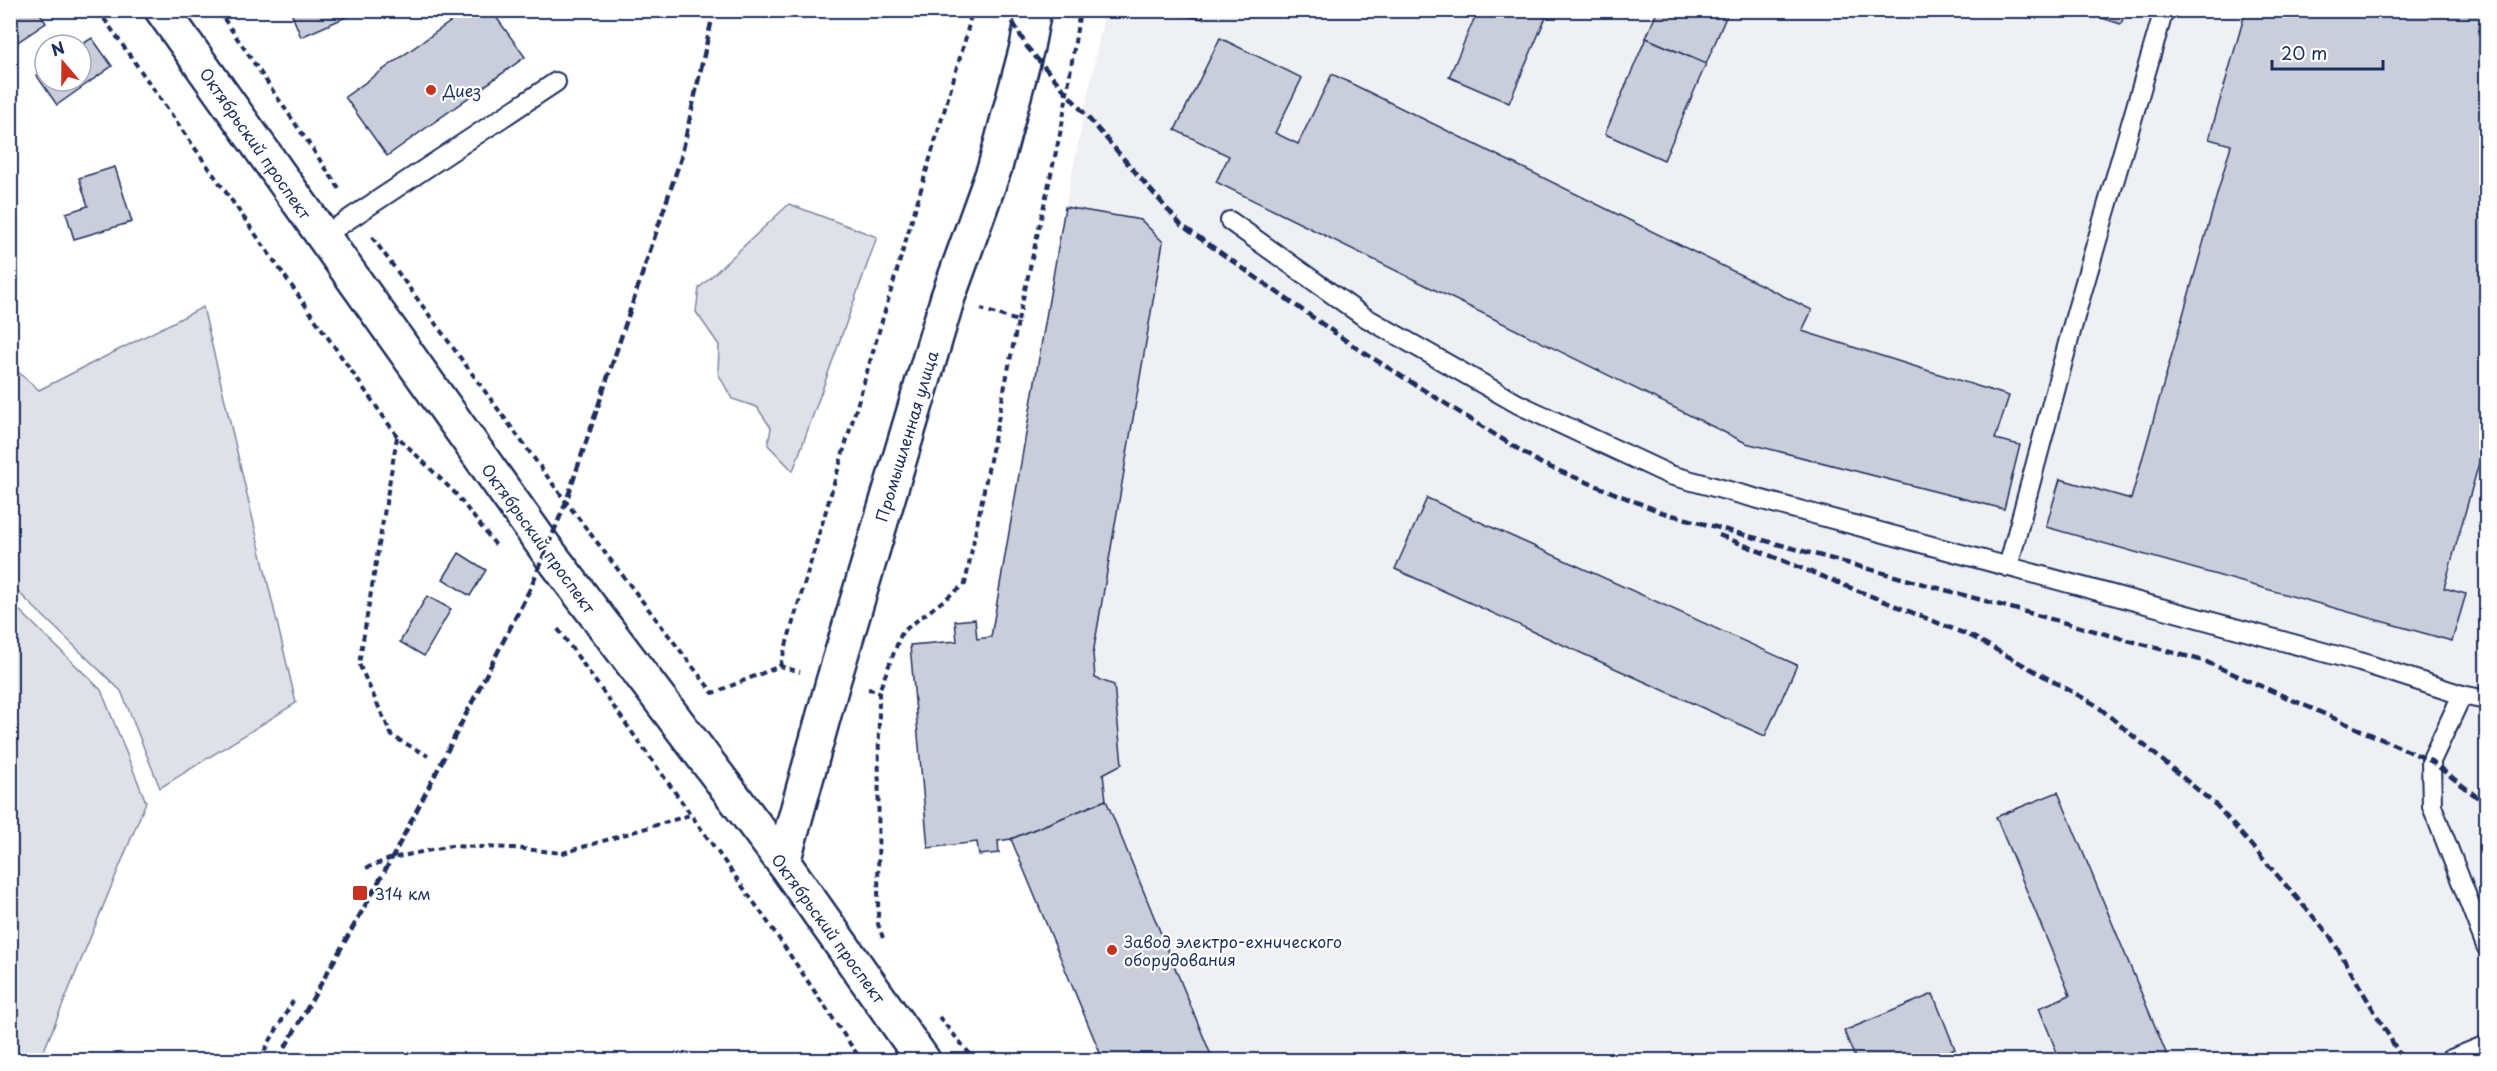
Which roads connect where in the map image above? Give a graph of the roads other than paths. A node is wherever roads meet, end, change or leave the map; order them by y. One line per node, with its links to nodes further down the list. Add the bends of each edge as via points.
1 (162, 10): 6 (main road, Октябрьский проспект)
2 (1034, 10): 10 (main road, Промышленная улица, via 995,167 948,297)
3 (2164, 10): 7 (lane, via 2076,313)
4 (556, 82): 6 (lane)
5 (1230, 220): 7 (lane, via 1363,316 1518,404 1670,475)
6 (322, 237): 10 (main road, Октябрьский проспект, via 546,549)
7 (2008, 567): 8 (lane, via 2360,662)
8 (2462, 695): 9 (lane); 11 (lane, via 2431,761 2432,806)
9 (2487, 700)
10 (783, 862): 13 (main road, Октябрьский проспект)
11 (2487, 946)
12 (2487, 1045): 14 (lane)
13 (923, 1060)
14 (2449, 1060)

